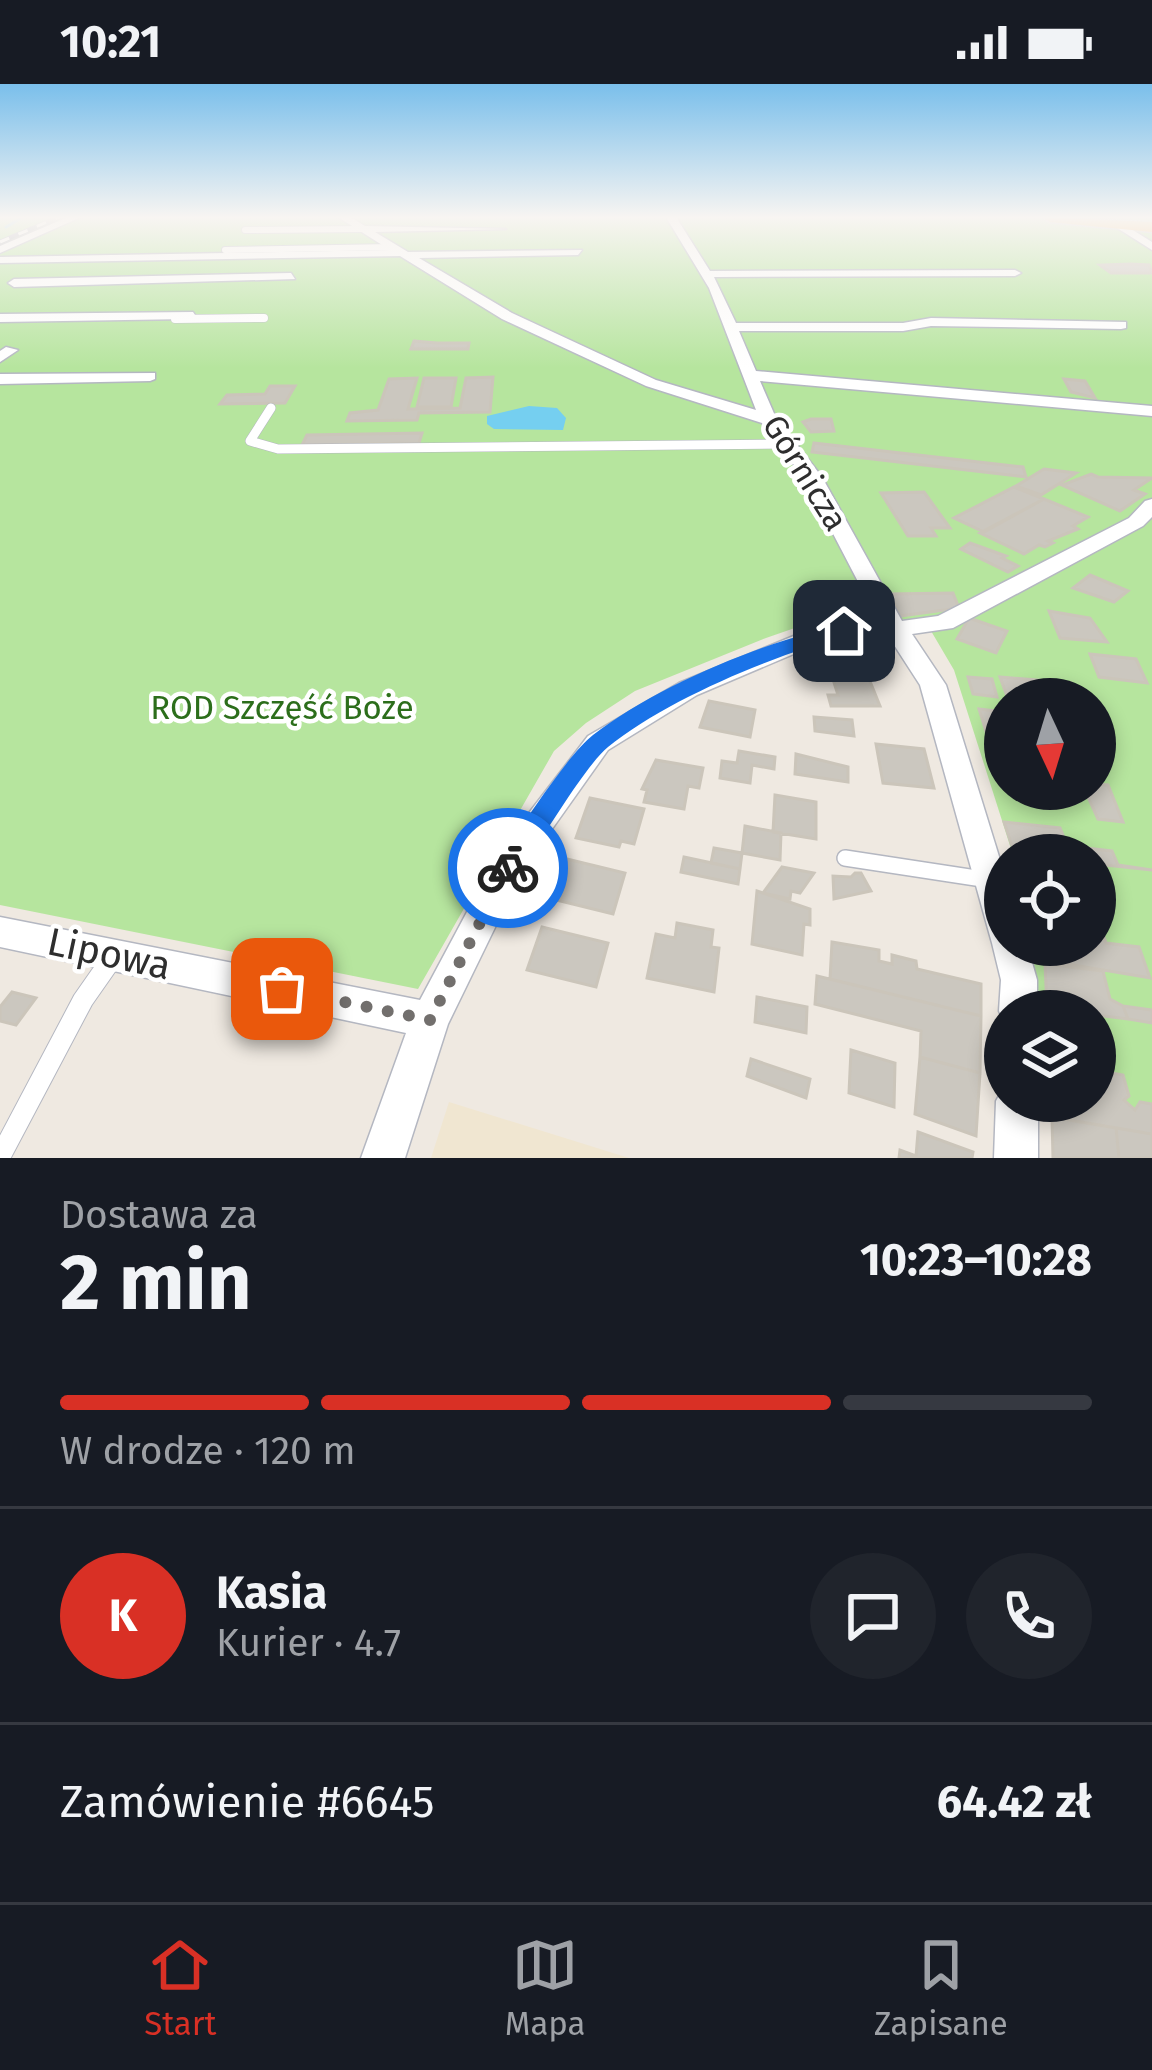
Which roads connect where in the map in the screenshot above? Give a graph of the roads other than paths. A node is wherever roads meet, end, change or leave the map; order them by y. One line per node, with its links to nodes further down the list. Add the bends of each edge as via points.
1 (107, 267): 7 (street)
2 (297, 267): 7 (street, via 288,283)
3 (425, 267): 22 (street, via 507,316 651,383)
4 (703, 267): 6 (street, Górnicza)
5 (1016, 273): 6 (street)
6 (707, 274): 16 (street, Górnicza)
7 (92, 280): 8 (street); 9 (street)
8 (14, 283)
9 (78, 292)
10 (65, 304): 12 (street)
11 (188, 315): 12 (street)
12 (50, 318): 13 (lane); 14 (street)
13 (264, 318)
14 (0, 320)
15 (1121, 325): 16 (street)
16 (733, 328): 17 (street, Górnicza)
17 (748, 375): 21 (street); 22 (street, Górnicza)
18 (150, 376): 19 (street)
19 (0, 379)
20 (271, 408): 23 (lane, via 250,441 278,449)
21 (1152, 411)
22 (768, 419): 23 (street, Górnicza)
23 (787, 444): 25 (street, Górnicza)
24 (1147, 519): 25 (street, via 944,623)
25 (894, 625): 27 (street, Górnicza, via 933,685); 31 (street, via 810,638 688,689 598,743 511,861)
26 (844, 858): 28 (lane)
27 (984, 859)
28 (984, 879)
29 (0, 932): 30 (street, Lipowa)
30 (115, 955): 31 (street, Lipowa); 33 (lane, via 82,1000)
31 (430, 1020): 34 (street)
32 (1017, 1122): 35 (street)
33 (0, 1157)
34 (383, 1158)
35 (1016, 1158)

